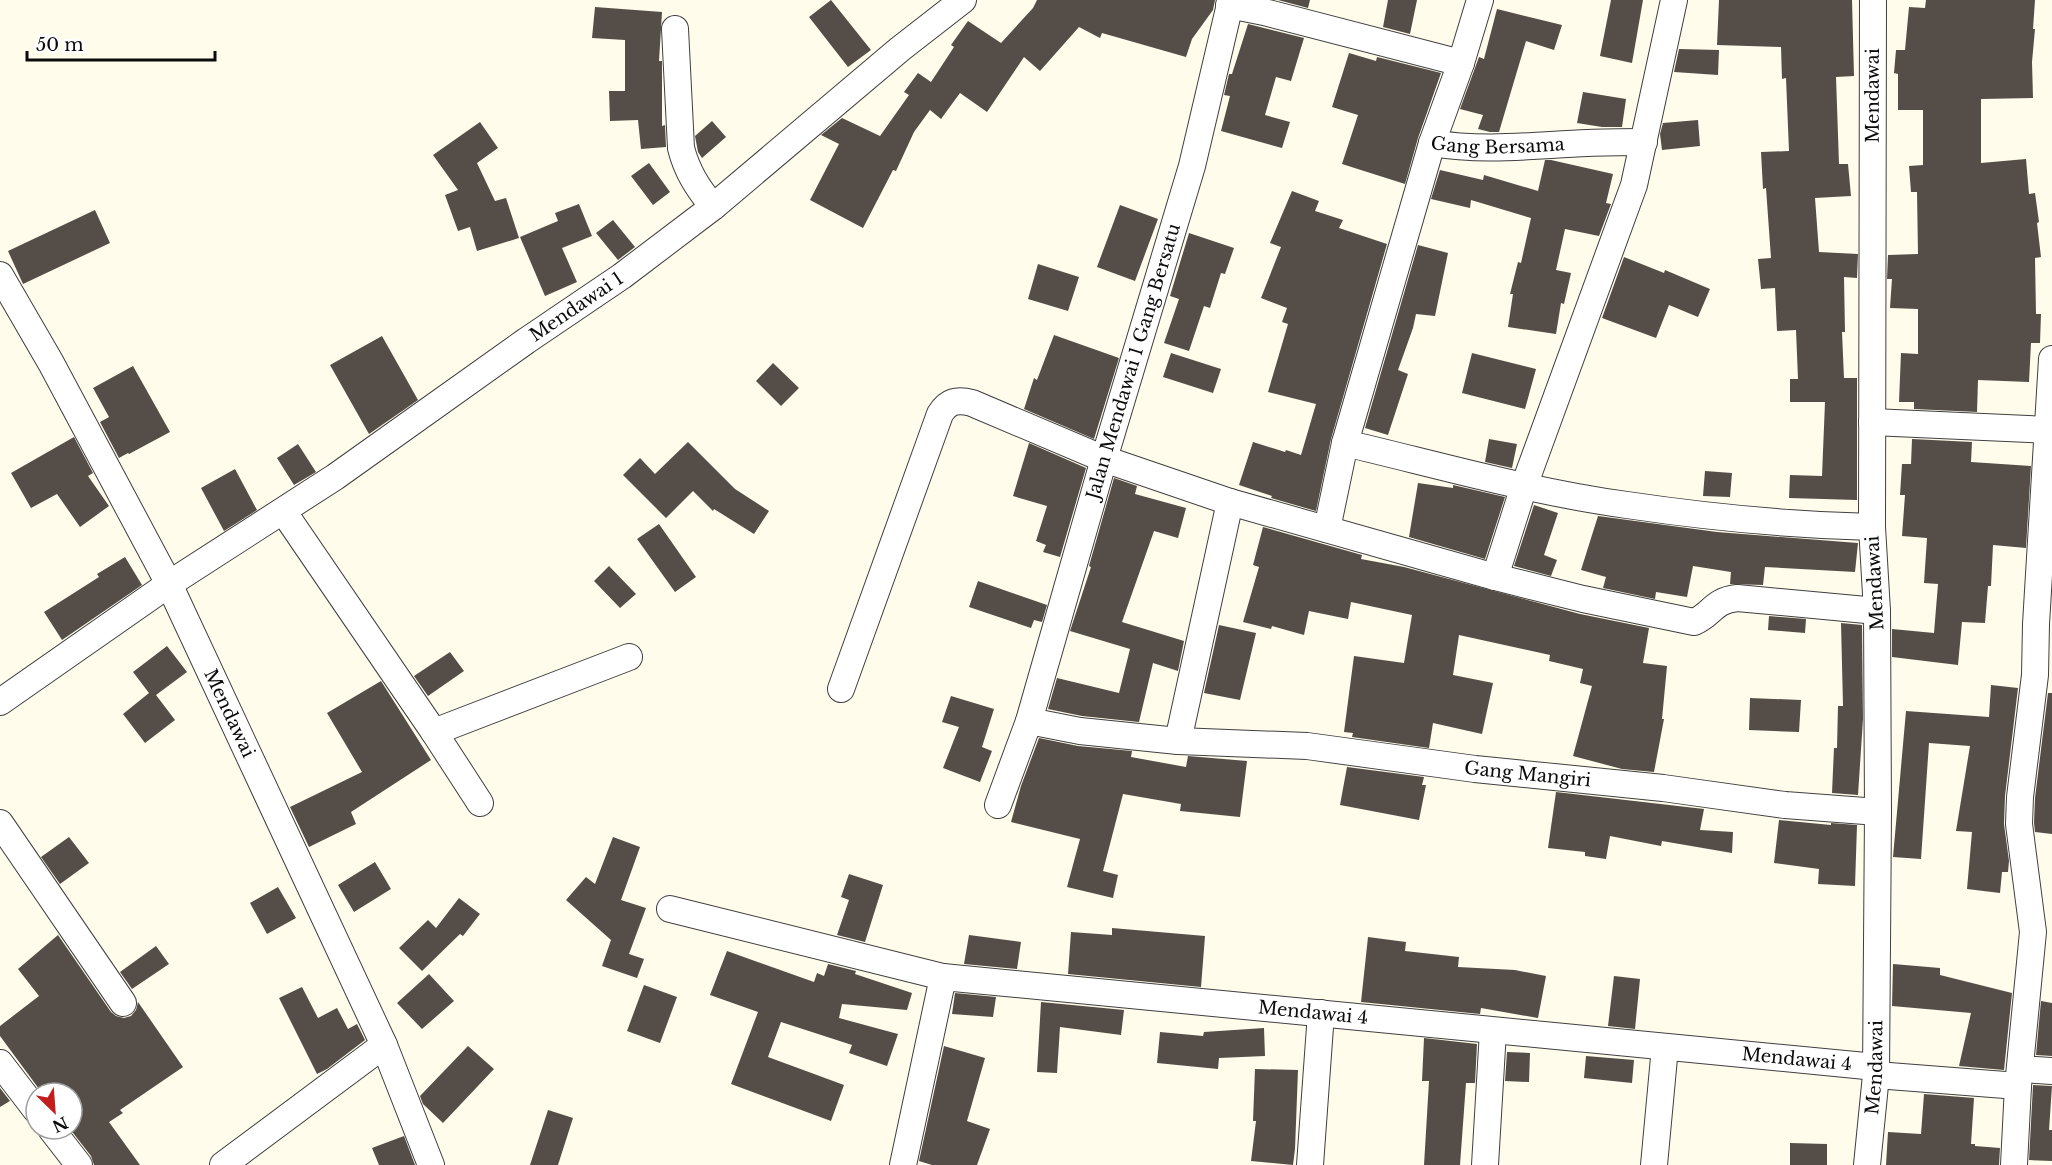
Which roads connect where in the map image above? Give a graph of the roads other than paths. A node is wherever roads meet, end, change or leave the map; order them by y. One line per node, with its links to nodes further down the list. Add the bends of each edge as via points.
1 (963, 0): 10 (street, Mendawai 1)
2 (1480, 0): 7 (street, Gang Bersama)
3 (1674, 0): 9 (street)
4 (1873, 0): 13 (street, Mendawai)
5 (1230, 2): 7 (street); 16 (street, Jalan Mendawai 1 Gang Bersatu, via 1192,166)
6 (675, 30): 10 (street, via 681,148 693,182)
7 (1461, 63): 8 (street, Gang Bersama)
8 (1432, 142): 9 (street, Gang Bersama, via 1461,148); 15 (street)
9 (1644, 142): 17 (street, via 1634,185)
10 (712, 207): 19 (street, Mendawai 1, via 622,276)
11 (0, 275): 23 (street, Mendawai)
12 (2052, 359): 14 (street)
13 (1872, 422): 14 (street); 20 (street, Mendawai)
14 (2049, 430): 35 (street, via 2035,675 2019,824)
15 (1345, 443): 17 (street); 21 (street)
16 (1104, 459): 18 (street); 26 (street, via 972,403 957,401 945,407); 28 (street, Jalan Mendawai 1 Gang Bersatu)
17 (1524, 486): 20 (street, via 1625,505 1758,521); 22 (street)
18 (1230, 502): 21 (street); 30 (street)
19 (283, 511): 23 (street, Mendawai 1); 29 (street)
20 (1872, 527): 24 (street, Mendawai)
21 (1327, 529): 22 (street)
22 (1495, 578): 24 (street, via 1687,622 1701,619 1720,602 1737,598)
23 (169, 584): 27 (street, Mendawai 1); 41 (street, Mendawai)
24 (1877, 611): 33 (street, Mendawai)
25 (629, 657): 29 (street)
26 (842, 689)
27 (5, 691)
28 (1029, 721): 30 (street, Gang Mangiri, via 1080,731); 32 (street, Jalan Mendawai 1 Gang Bersatu)
29 (434, 732): 31 (street)
30 (1178, 741): 33 (street, Gang Mangiri, via 1306,746 1785,805)
31 (480, 803)
32 (998, 805)
33 (1878, 812): 44 (street, Mendawai)
34 (0, 823): 38 (street)
35 (2041, 905): 46 (street, via 2032,932)
36 (670, 909): 37 (street, Mendawai 4)
37 (943, 977): 39 (street, Mendawai 4); 52 (street)
38 (123, 1004)
39 (1321, 1013): 40 (street, Mendawai 4); 53 (street)
40 (1493, 1031): 42 (street, Mendawai 4); 54 (street)
41 (384, 1045): 50 (street); 51 (street, Mendawai)
42 (1665, 1047): 44 (street, Mendawai 4); 55 (street)
43 (0, 1063): 47 (street)
44 (1876, 1071): 46 (street, Mendawai 4); 56 (street, Mendawai)
45 (2052, 1071): 46 (street, Mendawai 4)
46 (2019, 1077): 57 (street)
47 (24, 1094)
48 (60, 1141): 49 (street)
49 (79, 1165)
50 (223, 1165)
51 (431, 1165)
52 (903, 1165)
53 (1310, 1165)
54 (1485, 1165)
55 (1654, 1165)
56 (1867, 1165)
57 (2014, 1165)

